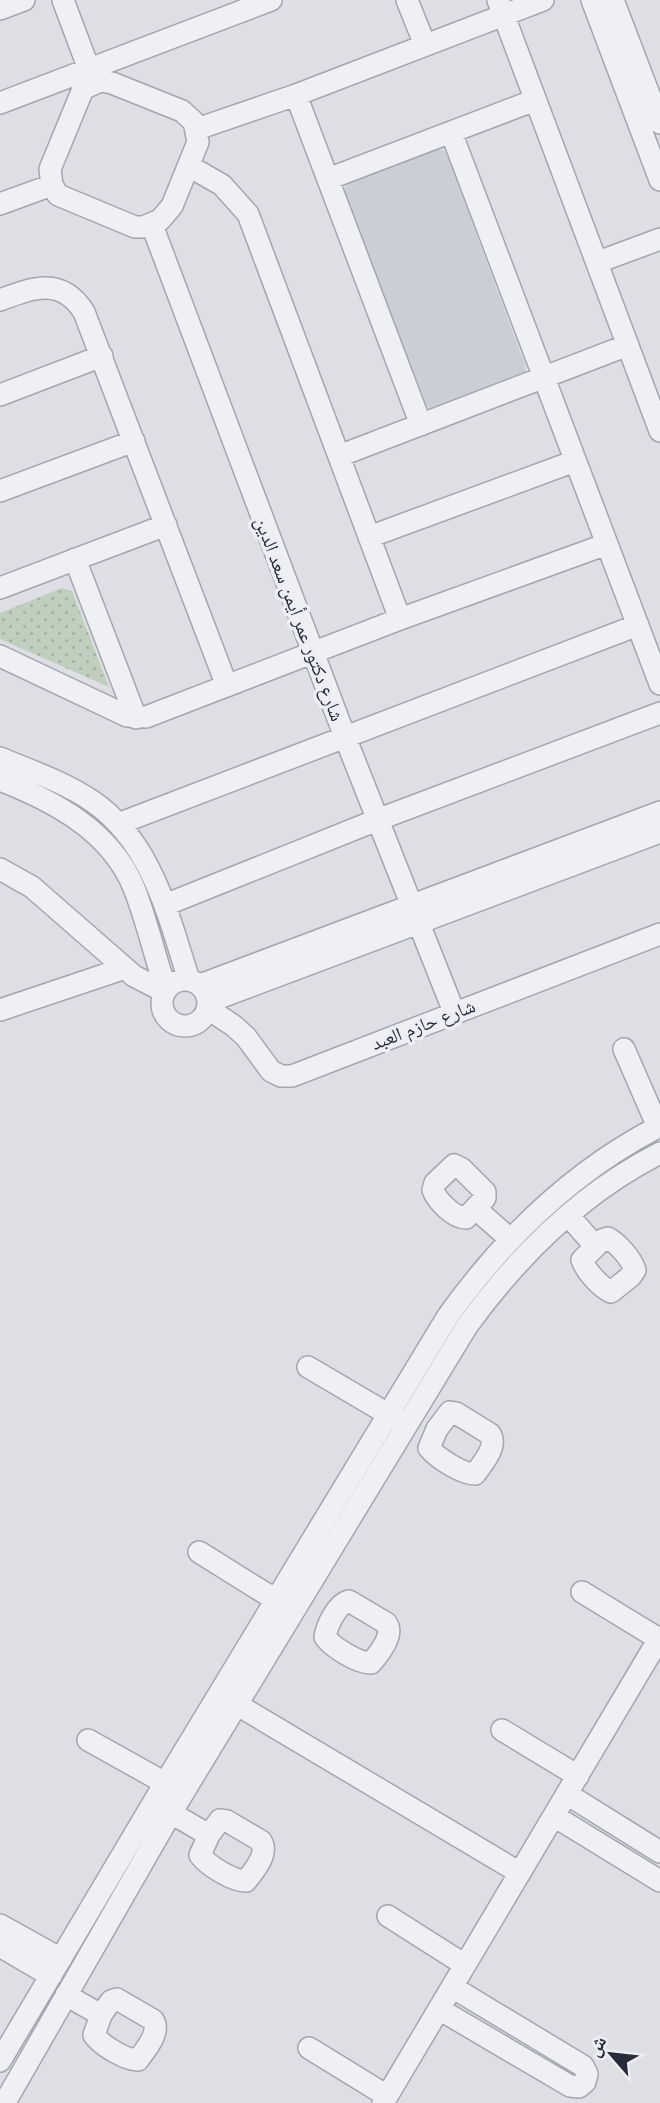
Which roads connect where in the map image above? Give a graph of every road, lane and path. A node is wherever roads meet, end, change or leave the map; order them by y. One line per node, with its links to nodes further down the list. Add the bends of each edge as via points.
1 (24, 0): 9 (street)
2 (63, 0): 11 (street)
3 (271, 0): 11 (street)
4 (407, 0): 10 (street)
5 (543, 0): 8 (street)
6 (592, 0): 20 (street)
7 (613, 0): 15 (street)
8 (501, 8): 10 (street); 13 (street)
9 (0, 9)
10 (425, 45): 12 (street)
11 (91, 75): 14 (street); 16 (street, via 182,111); 21 (street, via 50,169)
12 (296, 94): 16 (street); 19 (street)
13 (535, 100): 17 (street); 25 (street)
14 (0, 103)
15 (660, 123)
16 (197, 129): 18 (street, via 198,142)
17 (450, 132): 19 (street); 29 (street)
18 (189, 166): 23 (street, via 172,206); 34 (street, via 222,185 248,214)
19 (328, 179): 31 (street)
20 (660, 180)
21 (52, 185): 22 (street); 23 (street, via 58,195 135,227)
22 (0, 204)
23 (152, 225): 44 (street, شارع دكتور عمر أيمن سعد الدين)
24 (660, 239): 25 (street)
25 (597, 262): 27 (street)
26 (0, 300): 28 (street, via 45,287 69,295 85,312)
27 (628, 345): 29 (street); 32 (street)
28 (102, 356): 30 (street); 33 (street)
29 (544, 378): 31 (street); 35 (street)
30 (0, 395)
31 (421, 425): 34 (street)
32 (660, 431)
33 (134, 440): 36 (street); 37 (street)
34 (339, 456): 38 (street)
35 (575, 461): 38 (street); 39 (street)
36 (0, 491)
37 (166, 525): 40 (street); 47 (street)
38 (369, 537): 42 (street)
39 (607, 544): 42 (street); 43 (street)
40 (75, 559): 41 (street); 49 (street)
41 (0, 588)
42 (400, 619): 44 (street)
43 (638, 625): 46 (street); 50 (street)
44 (313, 653): 47 (street); 50 (street, شارع دكتور عمر أيمن سعد الدين)
45 (0, 656): 49 (street)
46 (660, 684)
47 (227, 686): 49 (street)
48 (660, 713): 54 (street)
49 (136, 718)
50 (345, 737): 54 (street, شارع دكتور عمر أيمن سعد الدين); 55 (street)
51 (0, 758): 55 (street, via 66,785)
52 (0, 779): 62 (street, via 70,813 114,856 134,887)
53 (660, 812): 59 (street)
54 (377, 820): 58 (street); 59 (street, شارع دكتور عمر أيمن سعد الدين)
55 (118, 824): 58 (street, via 146,862)
56 (660, 832): 59 (street)
57 (0, 869): 61 (street, via 33,887)
58 (165, 905): 63 (street)
59 (415, 914): 63 (street); 65 (street, شارع دكتور عمر أيمن سعد الدين)
60 (660, 934): 65 (street, شارع حازم العبد)
61 (125, 968): 62 (street); 64 (street)
62 (165, 991): 63 (street, via 172,984); 63 (street, via 166,1015 178,1024 201,1019)
63 (201, 994): 65 (street, شارع حازم العبد, via 246,1037 271,1071 281,1076 292,1076)
64 (0, 1010)
65 (454, 1012)
66 (624, 1049): 67 (street)
67 (659, 1127): 71 (street, via 580,1177)
68 (660, 1153): 70 (street)
69 (476, 1209): 71 (street)
70 (568, 1215): 72 (street); 74 (street, via 526,1253 485,1301)
71 (510, 1240): 74 (street, via 448,1316)
72 (595, 1246)
73 (308, 1367): 74 (street)
74 (402, 1418): 75 (street); 78 (street); 79 (street)
75 (437, 1429)
76 (199, 1552): 79 (street)
77 (582, 1592): 81 (street)
78 (302, 1598): 80 (street); 82 (street)
79 (276, 1600): 86 (street)
80 (334, 1616)
81 (659, 1638): 85 (street)
82 (236, 1704): 88 (street); 92 (street)
83 (502, 1730): 85 (street)
84 (88, 1740): 86 (street)
85 (578, 1776): 87 (street)
86 (165, 1783): 98 (street)
87 (567, 1794): 89 (street); 91 (street)
88 (171, 1813): 90 (street); 100 (street)
89 (554, 1816): 92 (street); 93 (street)
90 (209, 1835)
91 (660, 1852)
92 (520, 1873): 97 (street)
93 (658, 1875)
94 (388, 1916): 97 (street)
95 (0, 1925): 98 (street)
96 (0, 1946): 98 (street)
97 (465, 1965): 99 (street)
98 (56, 1968): 105 (street)
99 (452, 1987): 101 (street); 103 (street)
100 (66, 1995): 102 (street); 107 (street)
101 (439, 2009): 106 (street); 108 (street)
102 (101, 2015)
103 (543, 2042): 106 (street); 106 (street, via 583,2066 585,2082 570,2087)
104 (309, 2048): 108 (street)
105 (0, 2061)
106 (530, 2063)
107 (8, 2098)
108 (385, 2100)

